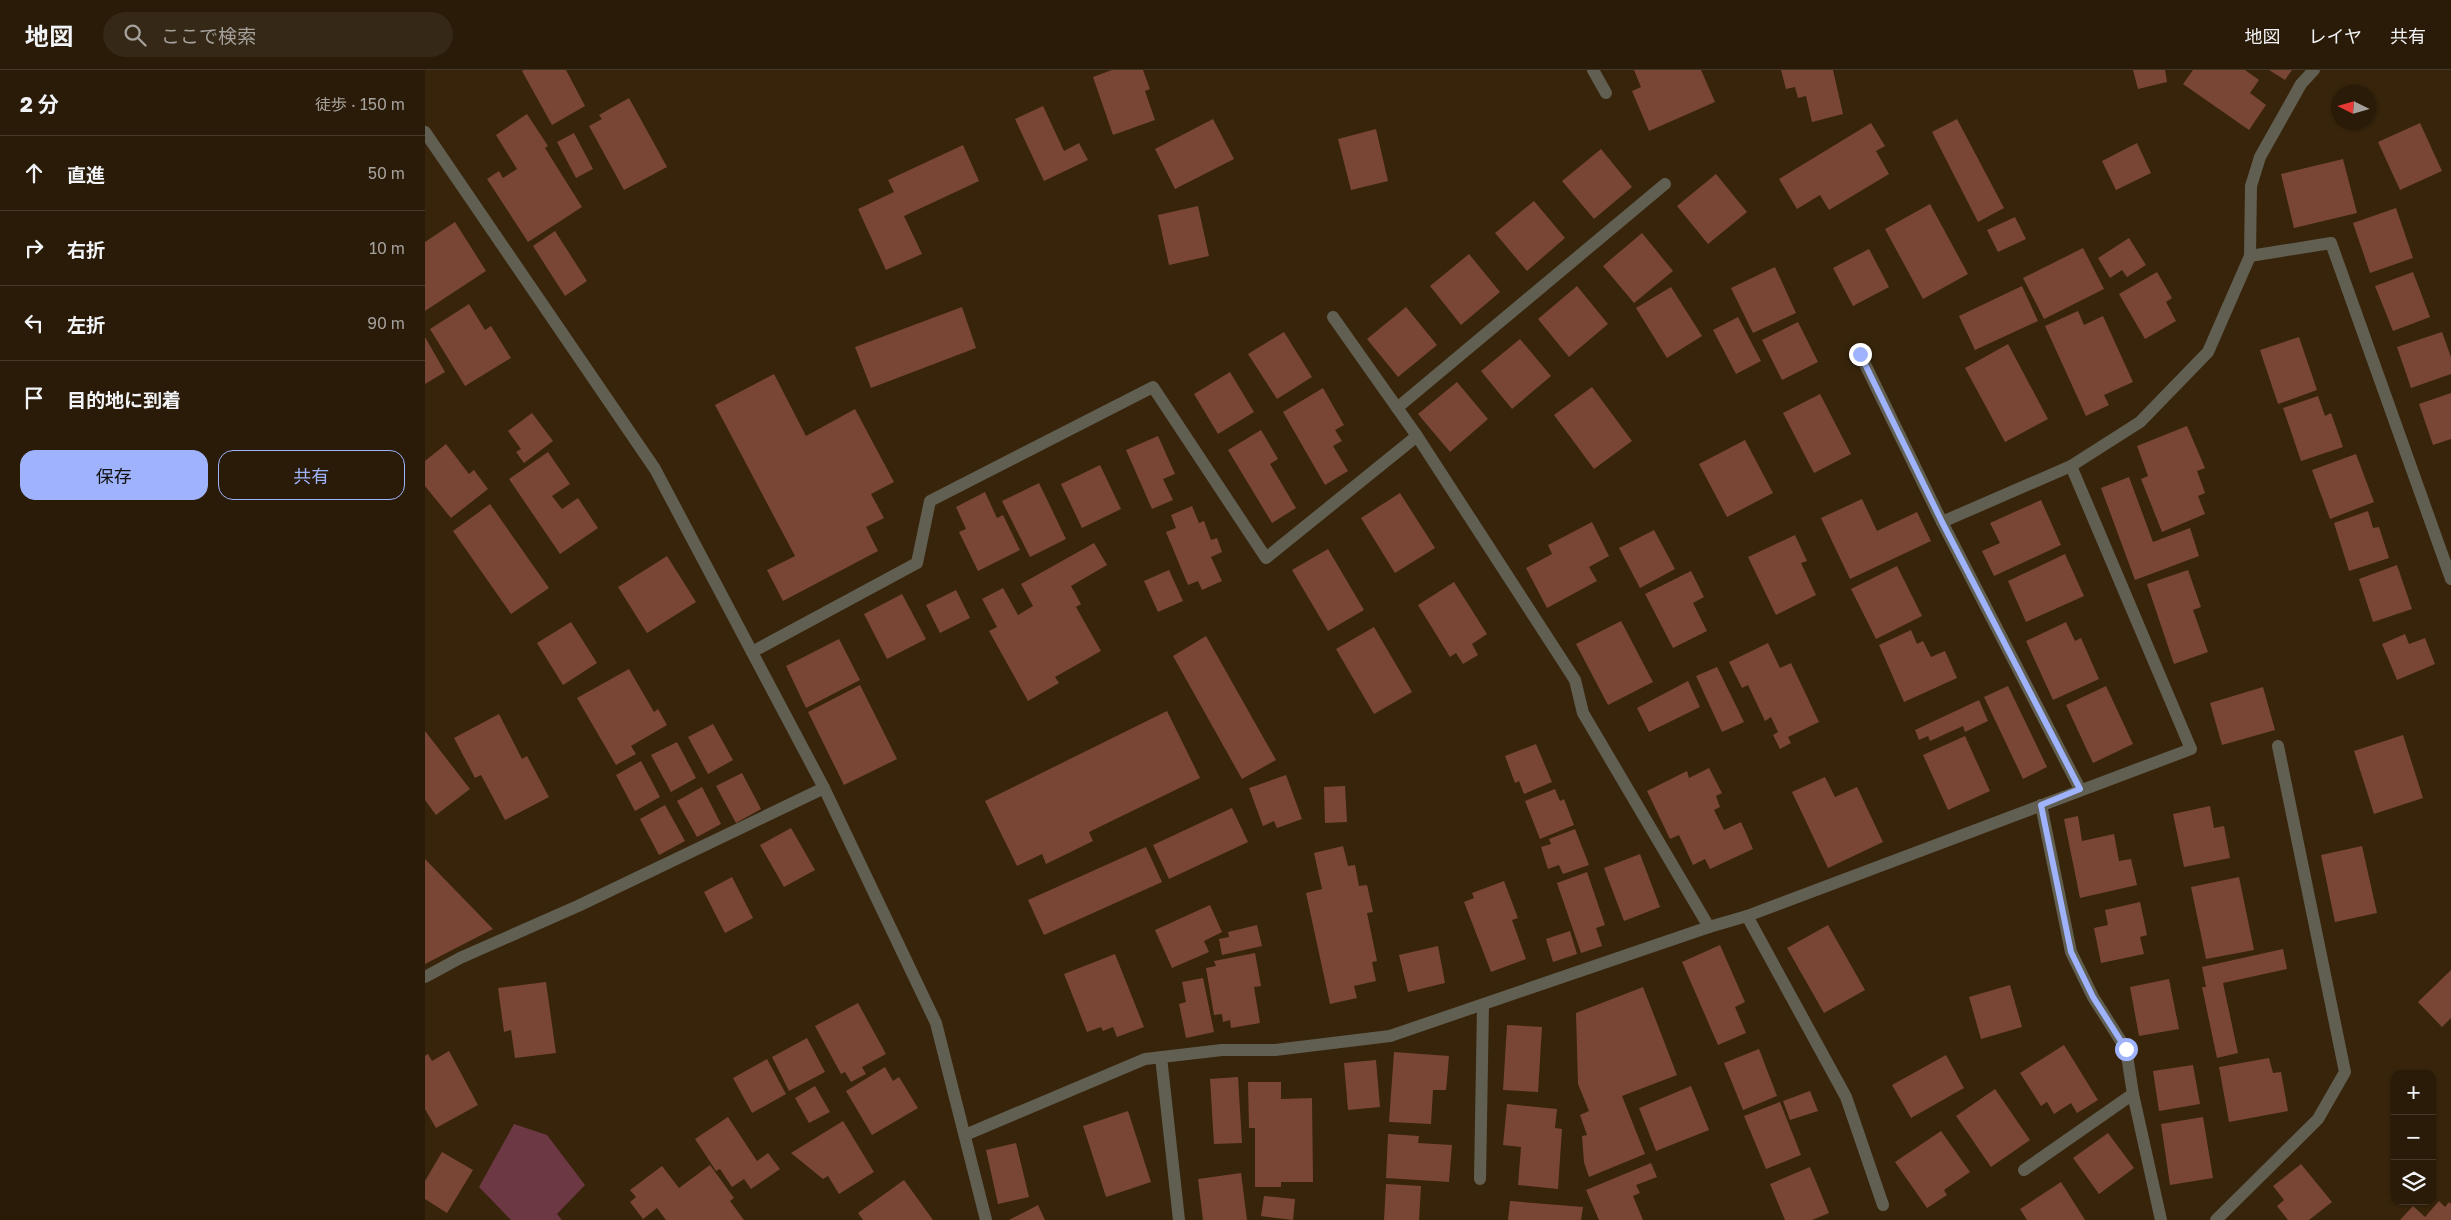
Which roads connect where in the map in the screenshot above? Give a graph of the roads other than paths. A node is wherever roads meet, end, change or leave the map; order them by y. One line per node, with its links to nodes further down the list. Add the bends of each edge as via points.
1 (1593, 70): 3 (street)
2 (2314, 70): 6 (street, via 2301,84 2260,157 2251,186)
3 (1606, 93)
4 (425, 132): 14 (street, via 655,469)
5 (1665, 184): 9 (street)
6 (2250, 256): 11 (street, via 2208,352 2141,422); 13 (street, via 2331,243)
7 (1333, 316): 9 (street)
8 (1860, 354): 12 (street)
9 (1397, 408): 10 (street)
10 (1417, 436): 14 (street, via 1266,558 1153,387 929,501 917,562); 20 (street, via 1575,680 1583,713)
11 (2071, 466): 12 (street); 17 (street, via 2191,749)
12 (1942, 522): 17 (street)
13 (2451, 579)
14 (752, 652): 16 (street)
15 (2278, 746): 32 (street, via 2345,1072 2318,1119)
16 (823, 788): 21 (street, via 578,906 461,958); 25 (street, via 937,1023)
17 (2080, 789): 18 (street)
18 (2041, 805): 19 (street); 24 (street, via 2071,952 2093,997 2126,1049)
19 (1747, 916): 20 (street); 28 (street, via 1846,1096)
20 (1709, 927): 22 (street)
21 (425, 978)
22 (1483, 1005): 23 (street, via 1390,1036 1275,1050 1222,1050); 27 (street)
23 (1161, 1057): 25 (street, via 1145,1059); 30 (street)
24 (2133, 1094): 26 (street); 31 (street)
25 (965, 1135): 29 (street)
26 (2024, 1170)
27 (1480, 1179)
28 (1883, 1205)
29 (986, 1220)
30 (1179, 1220)
31 (2161, 1220)
32 (2216, 1220)

